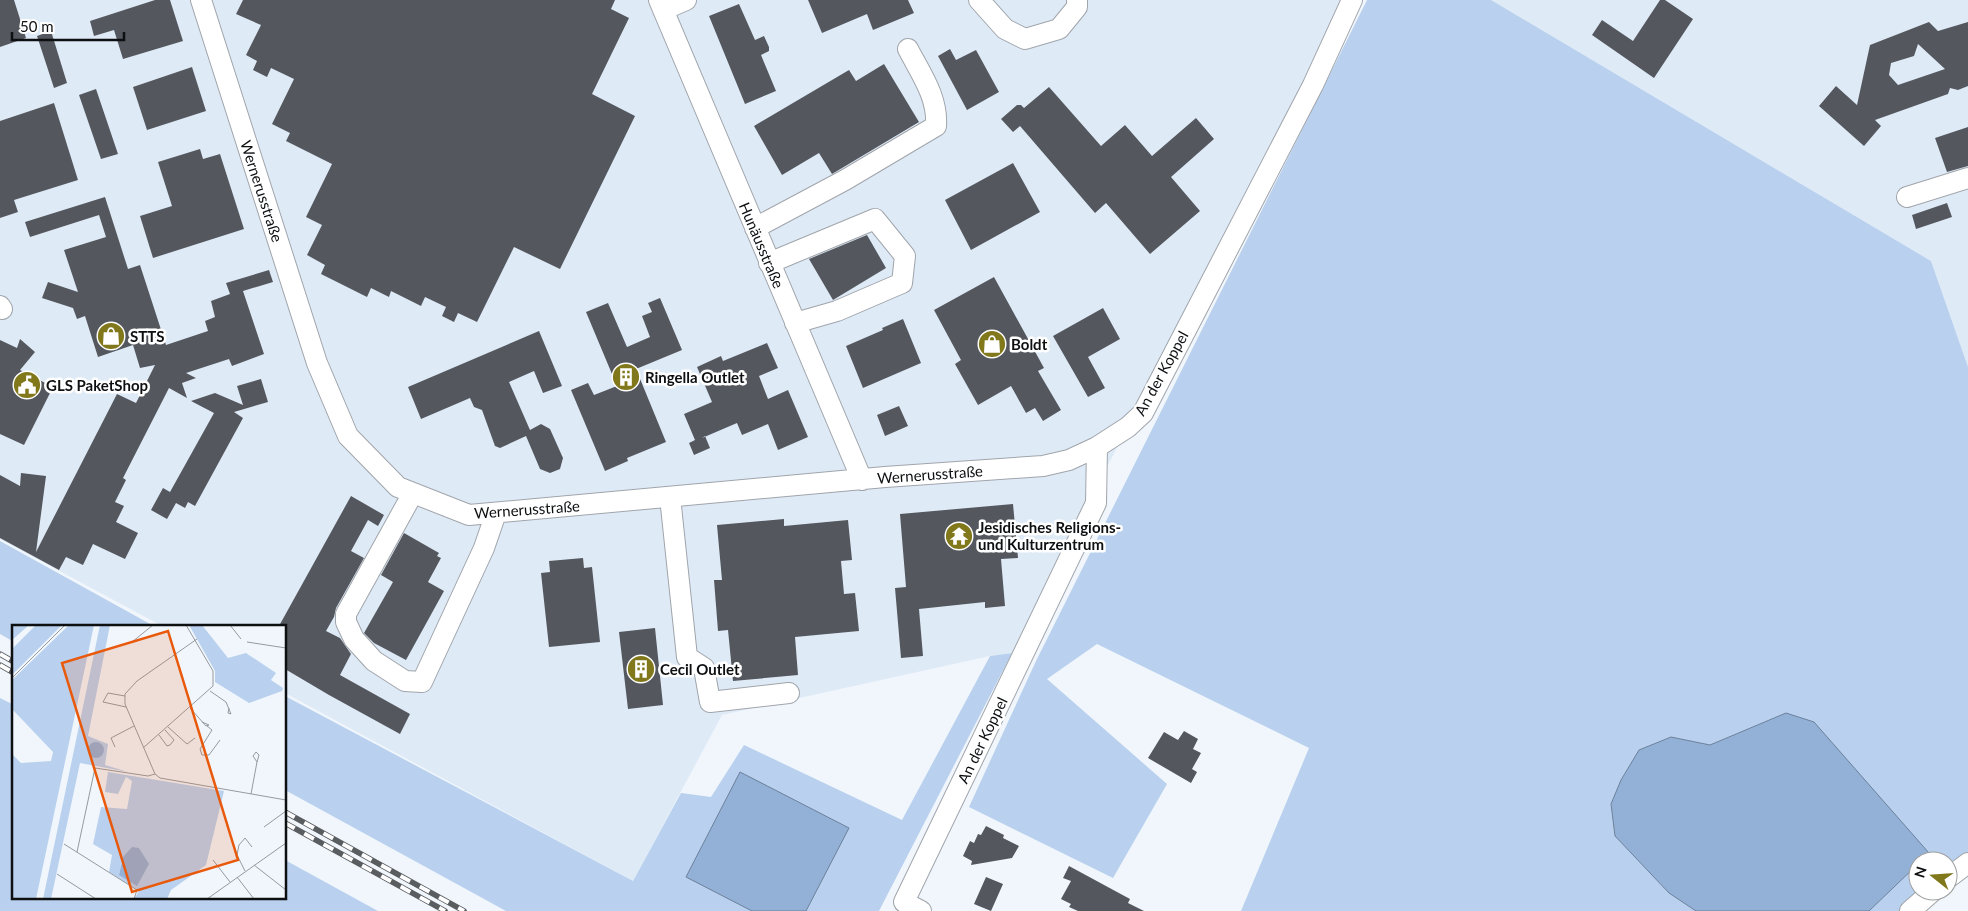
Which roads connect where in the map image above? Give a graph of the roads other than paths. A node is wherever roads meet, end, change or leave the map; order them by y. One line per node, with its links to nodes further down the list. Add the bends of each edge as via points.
1 (201, 0): 15 (street, Wernerusstraße, via 317,363 348,436 398,487)
2 (686, 0): 6 (street, Hunäusstraße)
3 (979, 0): 4 (street, via 1005,29 1025,39 1058,29 1077,7)
4 (1077, 0)
5 (1352, 0): 13 (street, An der Koppel, via 1313,85 1143,413)
6 (661, 5): 10 (street, Hunäusstraße)
7 (908, 49): 10 (street, via 931,92 937,114 936,126)
8 (1968, 178): 9 (street)
9 (1907, 197)
10 (755, 228): 11 (street, Hunäusstraße)
11 (770, 263): 12 (street, Hunäusstraße); 12 (street, via 874,219 905,256 902,283 837,311)
12 (795, 323): 14 (street, Hunäusstraße)
13 (1097, 447): 14 (street, Wernerusstraße, via 1069,460 1043,466); 22 (street, An der Koppel, via 1096,503)
14 (862, 480): 16 (street, Wernerusstraße)
15 (413, 493): 17 (street, Wernerusstraße, via 469,515); 17 (street, via 346,614 346,622 354,638 374,661 405,681 422,682 484,548)
16 (670, 497): 17 (street, Wernerusstraße); 18 (street, via 687,657 704,668 710,702)
17 (496, 512)
18 (789, 693)
19 (1968, 862): 20 (street)
20 (1958, 870)
21 (1922, 901): 23 (street)
22 (912, 906)
23 (1910, 911)

